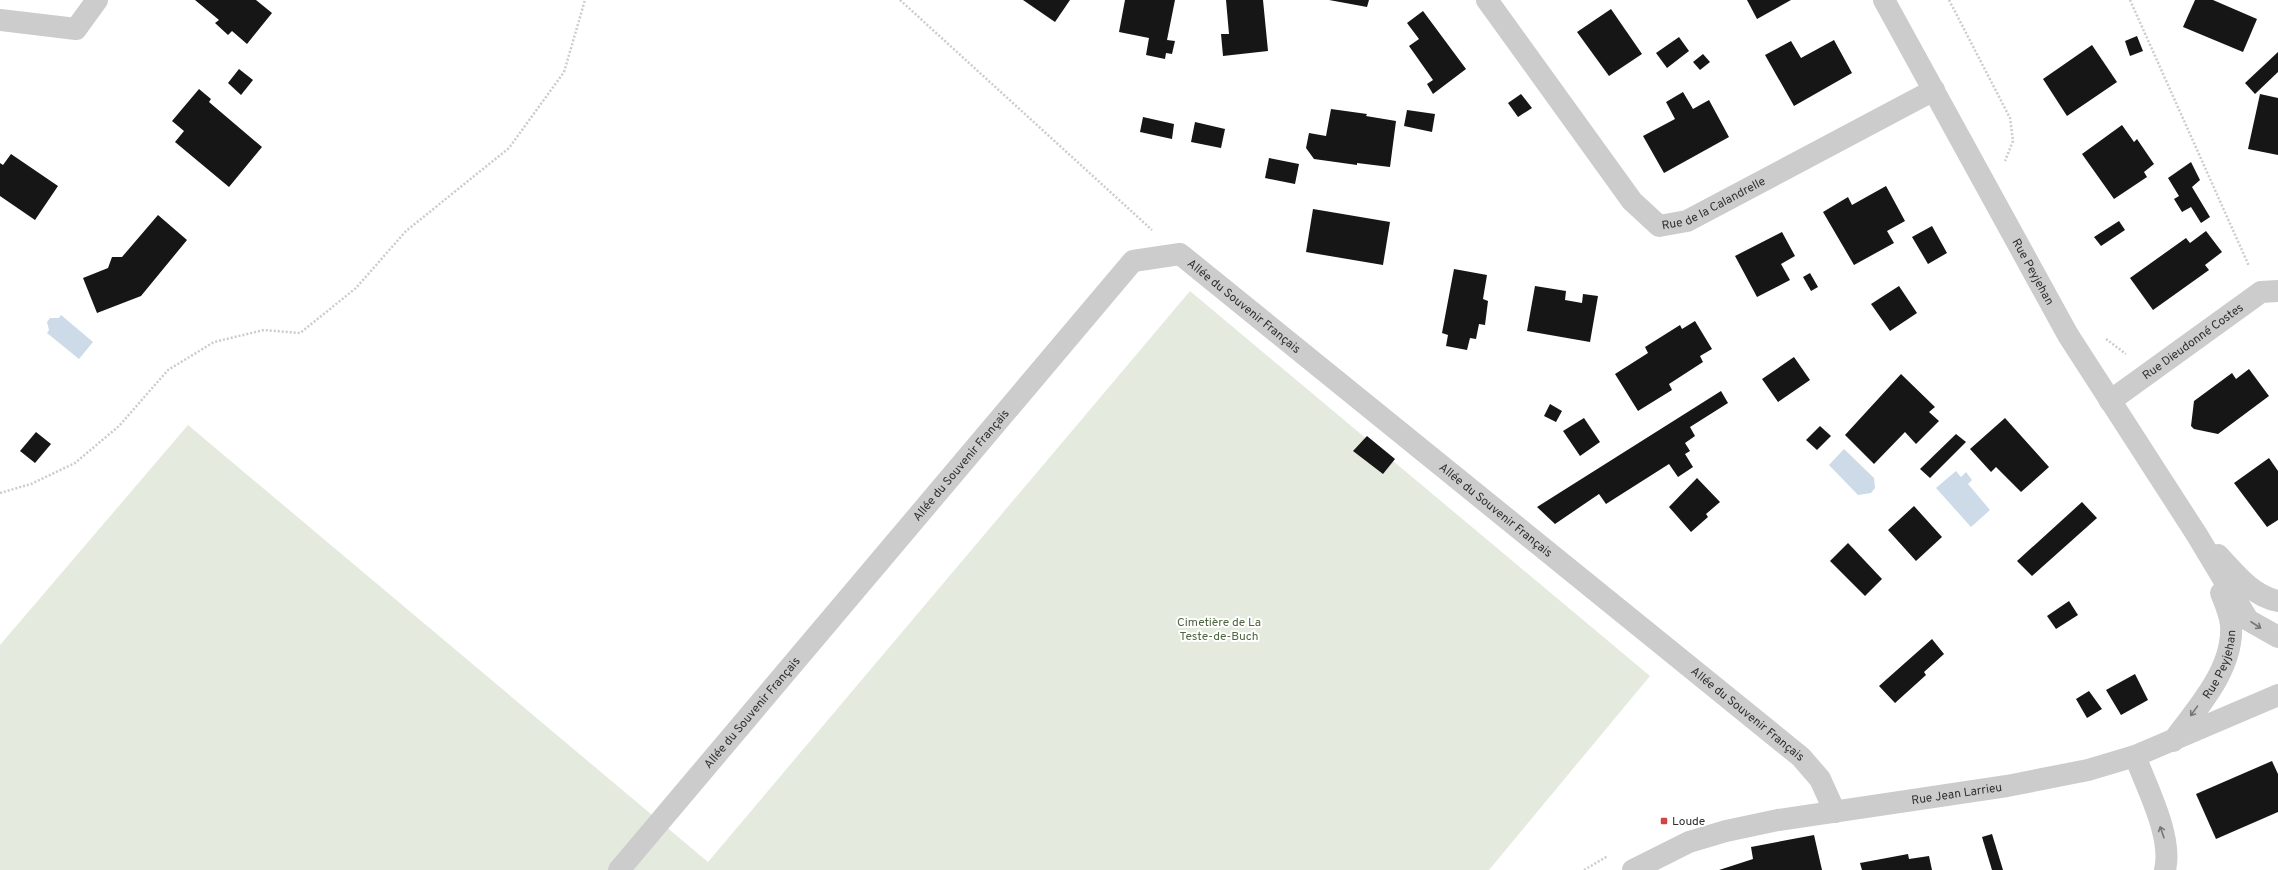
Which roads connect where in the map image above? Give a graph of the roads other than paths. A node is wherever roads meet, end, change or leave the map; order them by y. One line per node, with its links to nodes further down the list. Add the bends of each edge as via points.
1 (97, 0): 4 (street, via 76,29)
2 (1487, 0): 5 (street, Rue de la Calandrelle, via 1632,201 1659,226 1687,221)
3 (1884, 0): 5 (street, Rue Peyjehan)
4 (0, 20)
5 (1934, 90): 7 (street, Rue Peyjehan, via 2020,251 2068,335)
6 (2269, 291): 7 (street, Rue Dieudonné Costes)
7 (2110, 401): 8 (street, Rue Peyjehan)
8 (2197, 534): 9 (street, Rue Peyjehan, via 2249,586); 10 (street, Rue Peyjehan, one-way to 10, via 2248,620); 12 (street, Rue Peyjehan, one-way to 12, via 2228,611 2231,636 2227,657 2210,690)
9 (2278, 601)
10 (2278, 637)
11 (2277, 696): 12 (street, Rue Jean Larrieu)
12 (2173, 741): 13 (street, Rue Jean Larrieu)
13 (2135, 756): 14 (street, Rue Jean Larrieu, via 2088,770 2006,786); 17 (street, one-way to 13, via 2168,859 2165,840)
14 (1835, 812): 15 (street, Allée du Souvenir Français, via 1820,780 1801,757 1180,254 1133,261); 16 (street, Rue Jean Larrieu, via 1778,820 1706,836 1668,851)
15 (619, 870)
16 (1633, 870)
17 (2165, 870)

